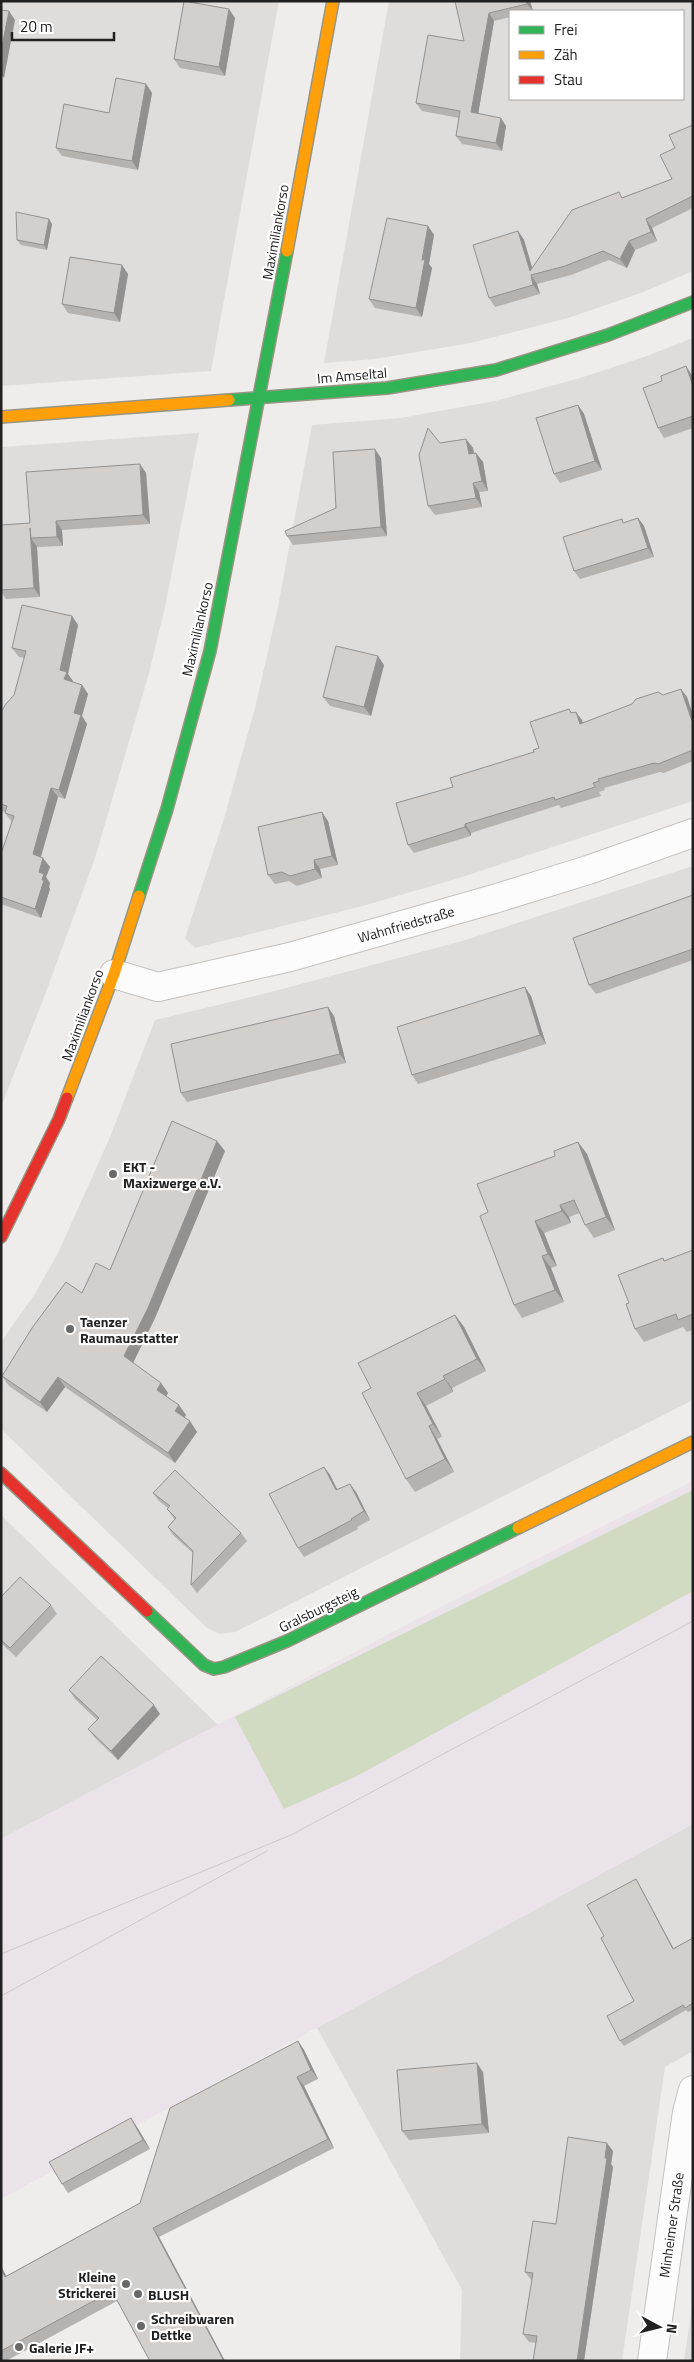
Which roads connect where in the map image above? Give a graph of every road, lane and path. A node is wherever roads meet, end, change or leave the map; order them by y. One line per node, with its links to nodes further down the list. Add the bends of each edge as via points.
1 (333, 1): 3 (street, Maximiliankorso)
2 (693, 302): 3 (street, Im Amseltal, via 608,335 496,370 387,388)
3 (260, 396): 4 (street, Im Amseltal); 6 (street, Maximiliankorso, via 210,651 167,809)
4 (1, 417)
5 (693, 833): 6 (street, Wahnfriedstraße, via 494,899 290,957 158,987)
6 (114, 974): 7 (street, Maximiliankorso, via 60,1119)
7 (1, 1238)
8 (693, 1442): 9 (street, Gralsburgsteig, via 287,1641 224,1668 214,1669 204,1665)
9 (1, 1473)
10 (693, 2090): 11 (street, Minheimer Straße, via 686,2112)
11 (652, 2361)

